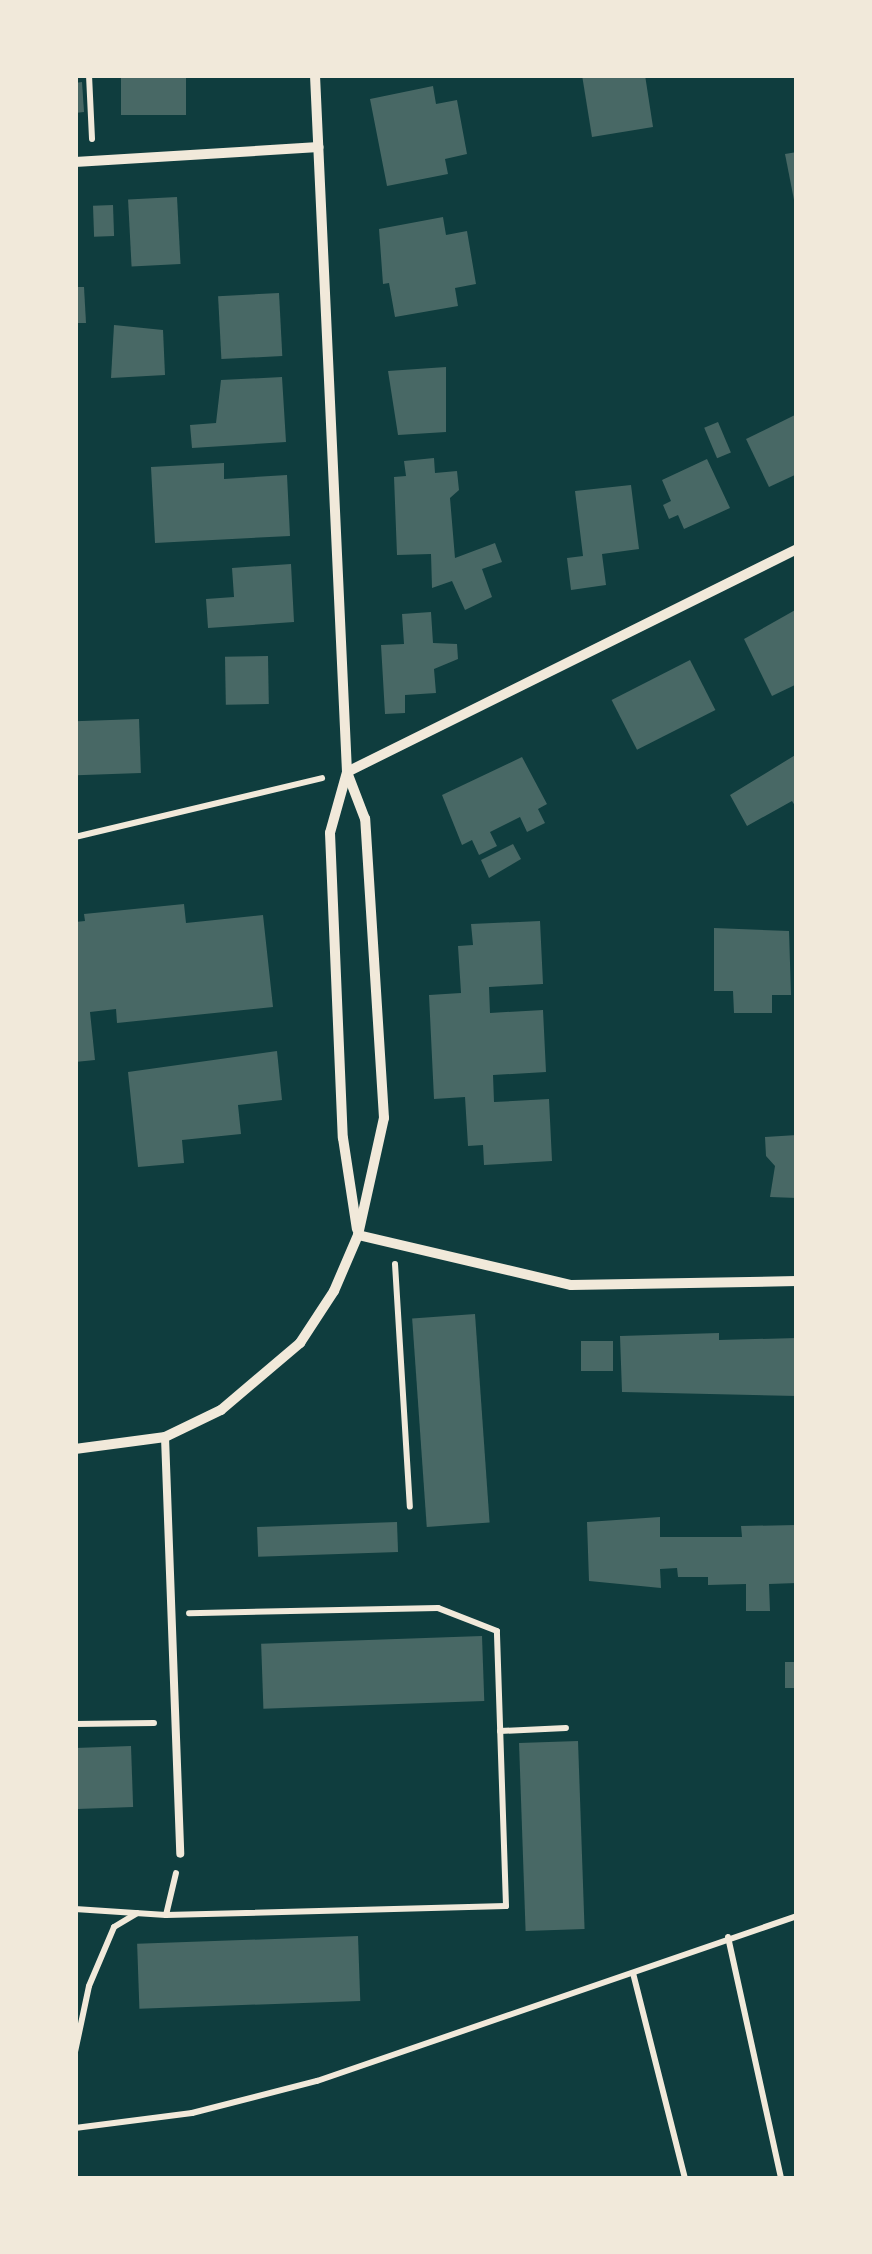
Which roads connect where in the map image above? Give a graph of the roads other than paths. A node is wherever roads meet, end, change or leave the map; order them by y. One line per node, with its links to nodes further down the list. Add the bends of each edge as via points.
1 (315, 75): 2 (street)
2 (320, 147): 3 (street); 5 (street)
3 (75, 162)
4 (797, 549): 5 (street)
5 (347, 772): 6 (street, via 330,833 343,1138); 6 (street, via 365,819 384,1118)
6 (358, 1235): 7 (street, via 570,1285); 8 (street, via 334,1291 300,1343 221,1410)
7 (797, 1281)
8 (165, 1437): 9 (street); 10 (lane)
9 (75, 1449)
10 (180, 1854)

